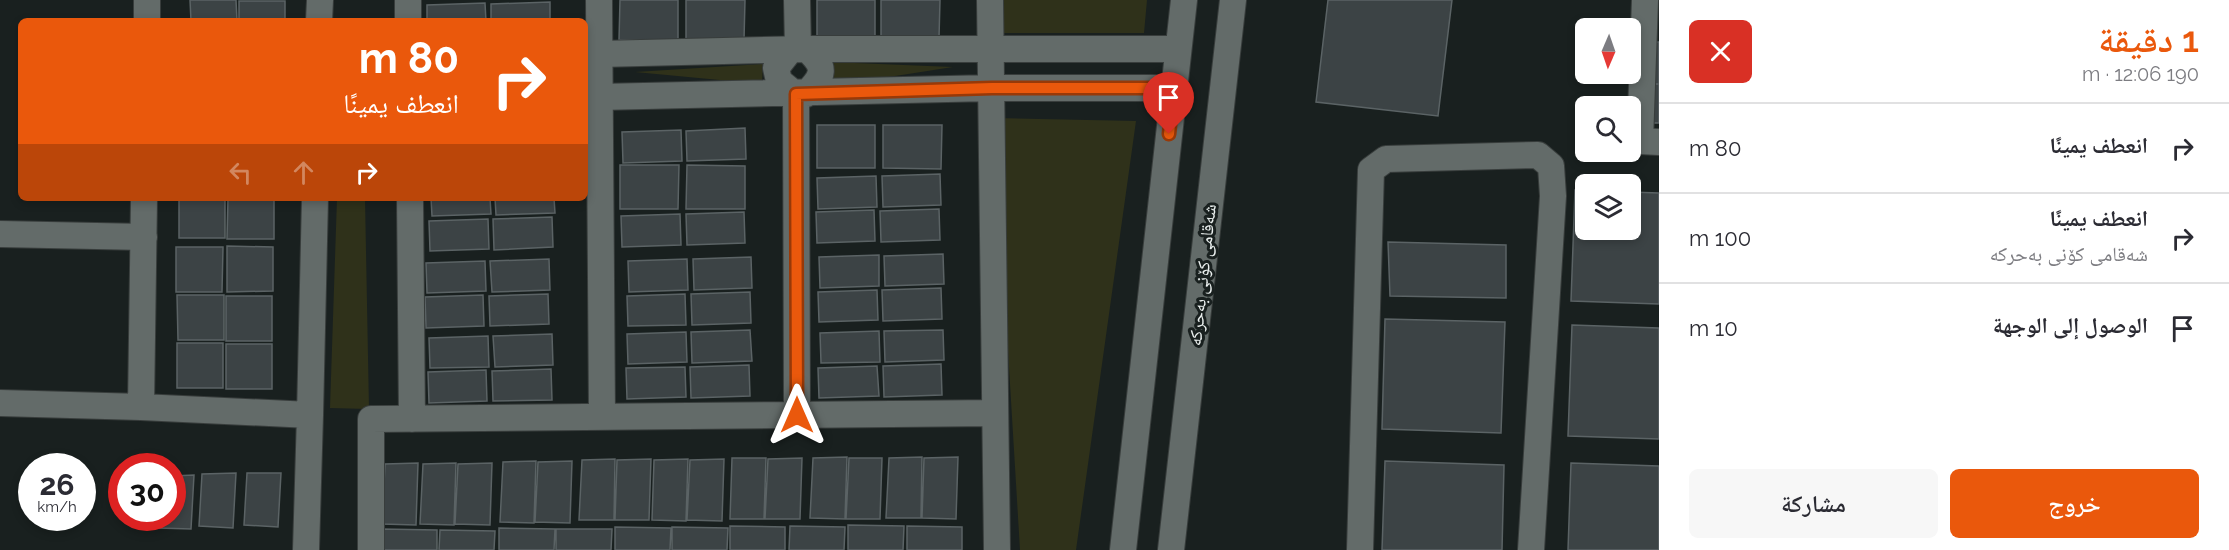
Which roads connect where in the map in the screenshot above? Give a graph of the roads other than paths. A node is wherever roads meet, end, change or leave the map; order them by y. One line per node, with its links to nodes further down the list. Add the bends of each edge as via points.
1 (147, 0): 10 (street)
2 (320, 0): 11 (street)
3 (408, 0): 12 (street)
4 (599, 0): 16 (street)
5 (797, 0): 13 (street)
6 (990, 0): 15 (street)
7 (1184, 0): 14 (street)
8 (1233, 0): 38 (street, شەقامی کۆنی بەحرکە)
9 (1645, 0): 21 (street, via 1640,141)
10 (147, 18)
11 (319, 18)
12 (408, 18)
13 (798, 49): 15 (street); 16 (street); 19 (street, via 817,58 821,71 817,83); 19 (street, via 779,62 777,75 783,86)
14 (1178, 49): 15 (street); 18 (street)
15 (991, 51): 17 (street)
16 (600, 54): 20 (street)
17 (992, 88): 18 (street); 19 (street); 29 (street)
18 (1174, 88): 37 (street)
19 (801, 94): 20 (street); 30 (street)
20 (600, 97): 32 (street)
21 (1659, 142)
22 (144, 201): 26 (street)
23 (315, 201): 31 (street)
24 (410, 201): 33 (street)
25 (0, 234): 26 (street)
26 (144, 237): 28 (street)
27 (0, 403): 28 (street)
28 (141, 406): 31 (street)
29 (994, 413): 30 (street); 36 (street)
30 (797, 415): 32 (street)
31 (310, 416): 34 (street)
32 (602, 417): 33 (street)
33 (412, 419): 35 (street, via 371,419)
34 (306, 550)
35 (371, 550)
36 (997, 550)
37 (1123, 550)
38 (1171, 550)
39 (1360, 550): 40 (street, via 1371,170 1386,159 1538,155 1551,166 1553,196)
40 (1531, 550)

